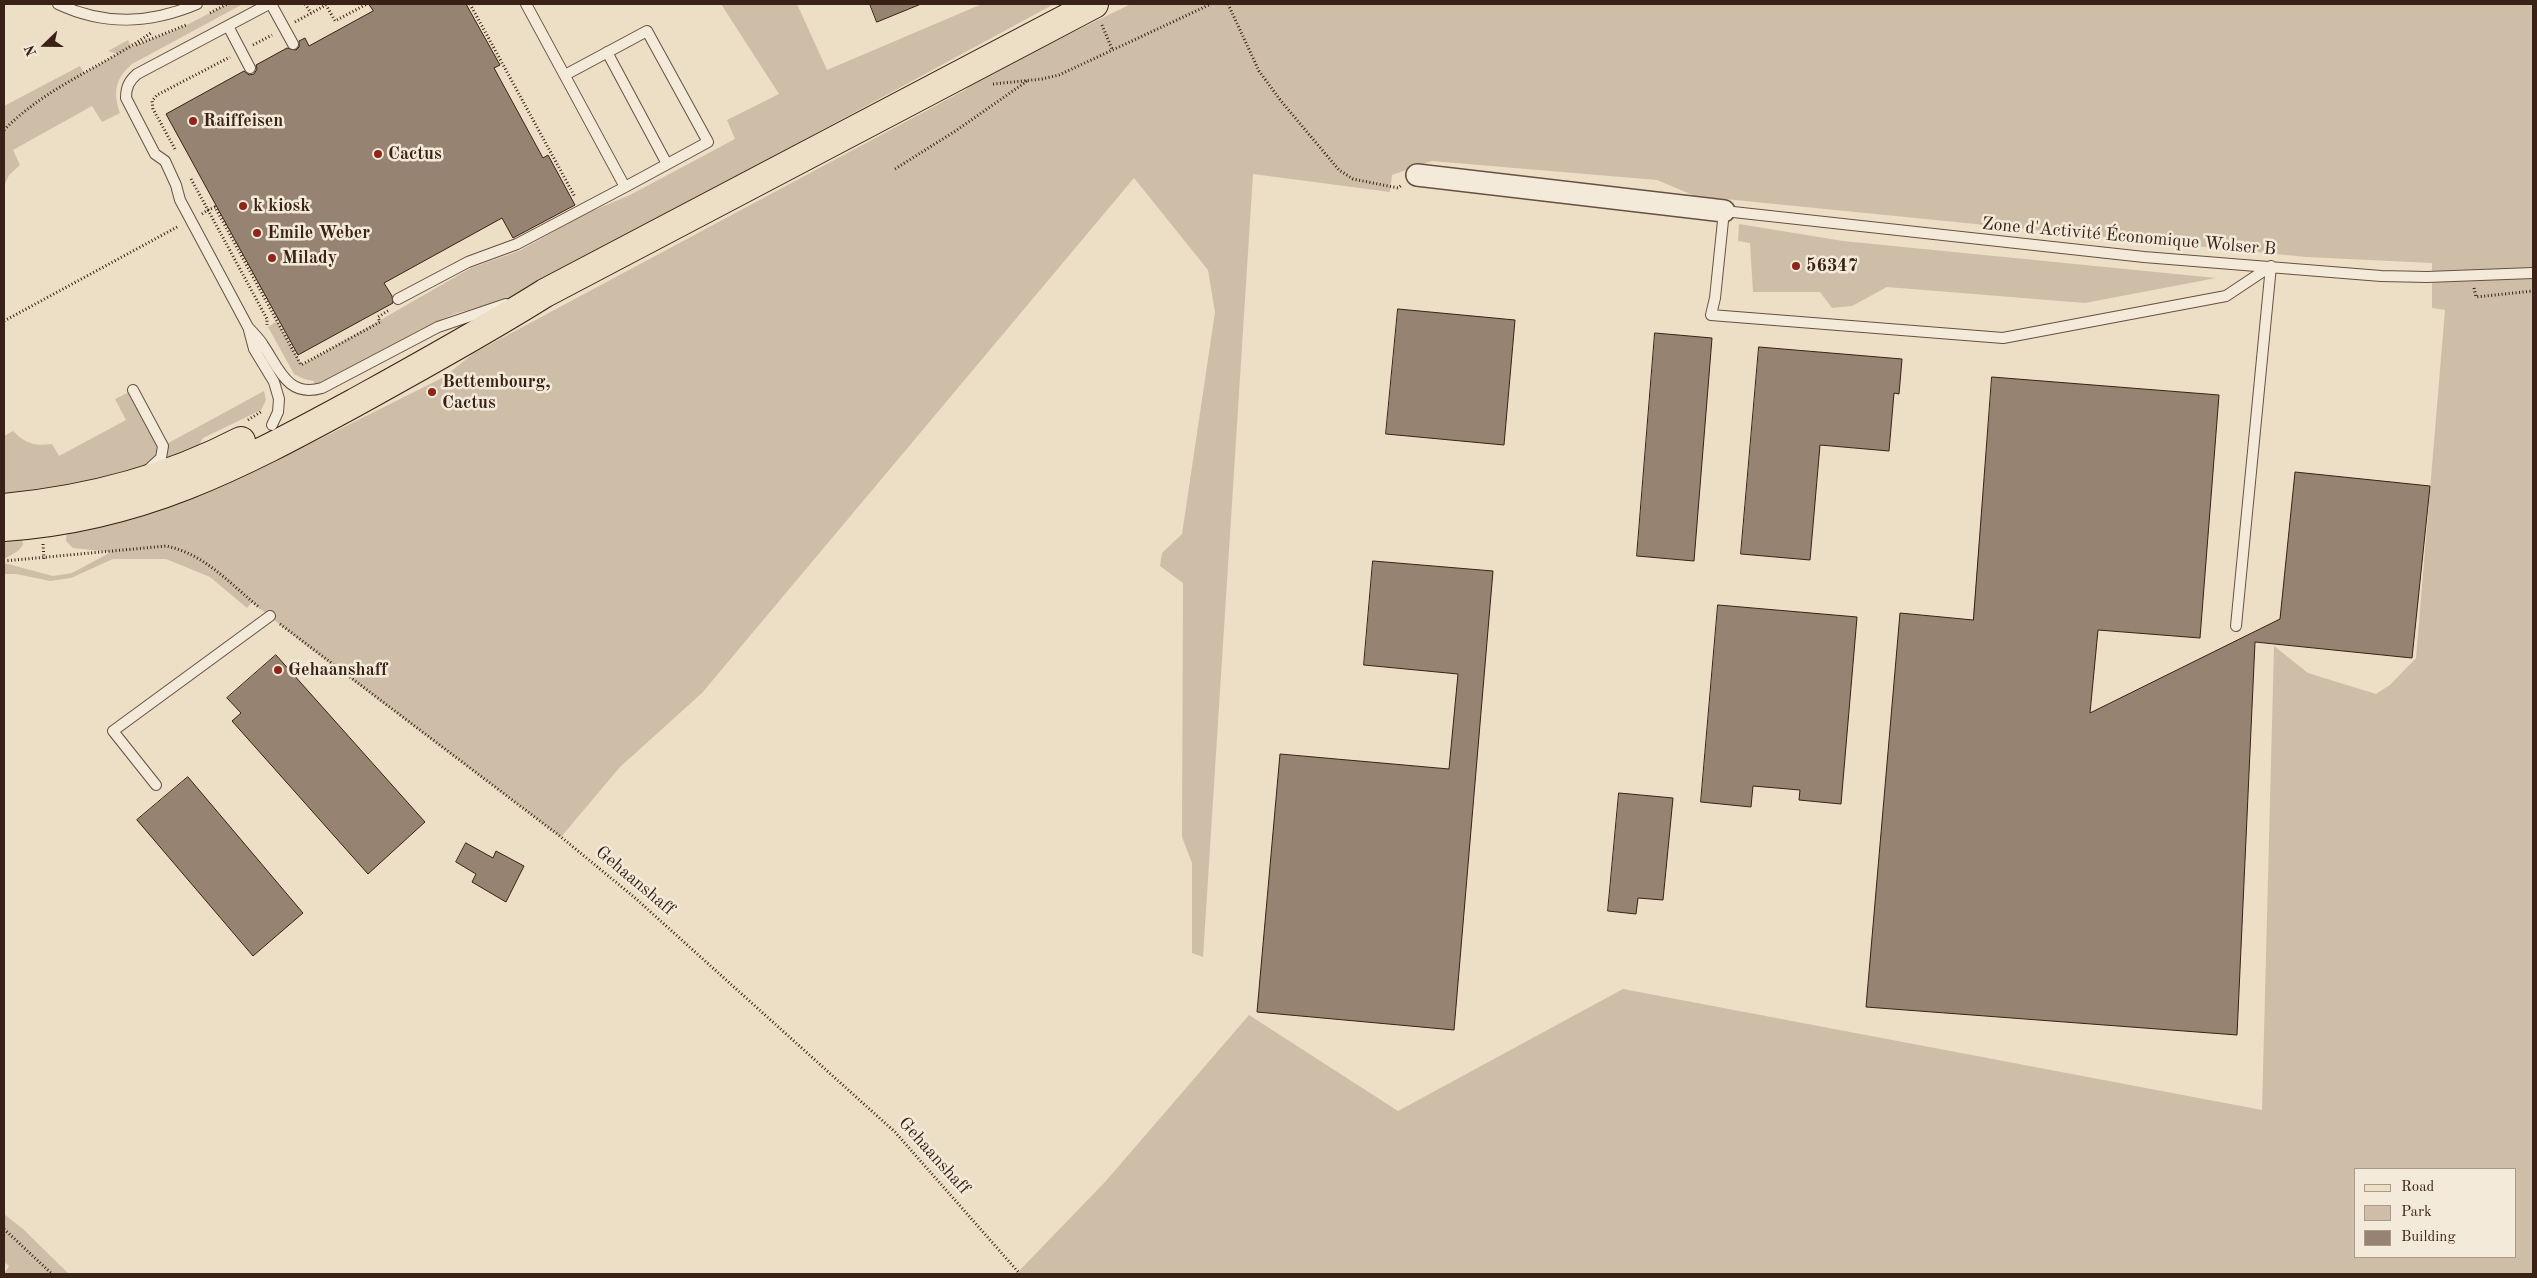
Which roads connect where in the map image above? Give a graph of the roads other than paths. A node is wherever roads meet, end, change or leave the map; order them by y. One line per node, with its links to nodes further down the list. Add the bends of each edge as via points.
1 (58, 4): 2 (lane, via 96,18 135,21 170,16)
2 (197, 4)
3 (270, 4): 6 (lane); 7 (lane)
4 (526, 4): 10 (lane)
5 (1094, 4): 17 (main road)
6 (228, 26): 9 (lane); 19 (lane, via 137,74 130,80 126,98 155,154 165,161 180,200)
7 (293, 44)
8 (607, 52): 10 (lane); 11 (lane); 11 (lane, via 647,31 708,142)
9 (250, 68)
10 (565, 75): 13 (lane)
11 (667, 164): 13 (lane)
12 (1416, 176): 14 (street)
13 (625, 187): 18 (lane, via 517,244 468,262)
14 (1724, 211): 15 (lane, Zone d'Activité Économique Wolser B, via 2144,257); 15 (lane, via 1711,315 2003,338 2226,296)
15 (2271, 266): 16 (lane, Zone d'Activité Économique Wolser B, via 2381,276); 27 (lane)
16 (2533, 273)
17 (545, 293): 19 (lane, via 438,326 311,391 290,384 282,376 263,344); 21 (main road, via 442,335); 23 (main road, via 470,339 310,426 209,478)
18 (398, 300)
19 (248, 327): 21 (lane, via 254,349 274,382 279,399)
20 (133, 390): 22 (lane, via 163,446 161,458 141,473 80,489)
21 (272, 425): 22 (main road, via 207,457 147,481); 23 (main road, via 254,446 206,470 154,490)
22 (48, 503): 24 (main road)
23 (132, 506): 25 (main road, via 92,516)
24 (4, 508)
25 (4, 527)
26 (270, 616): 28 (lane, via 113,731)
27 (2236, 626)
28 (156, 785)

